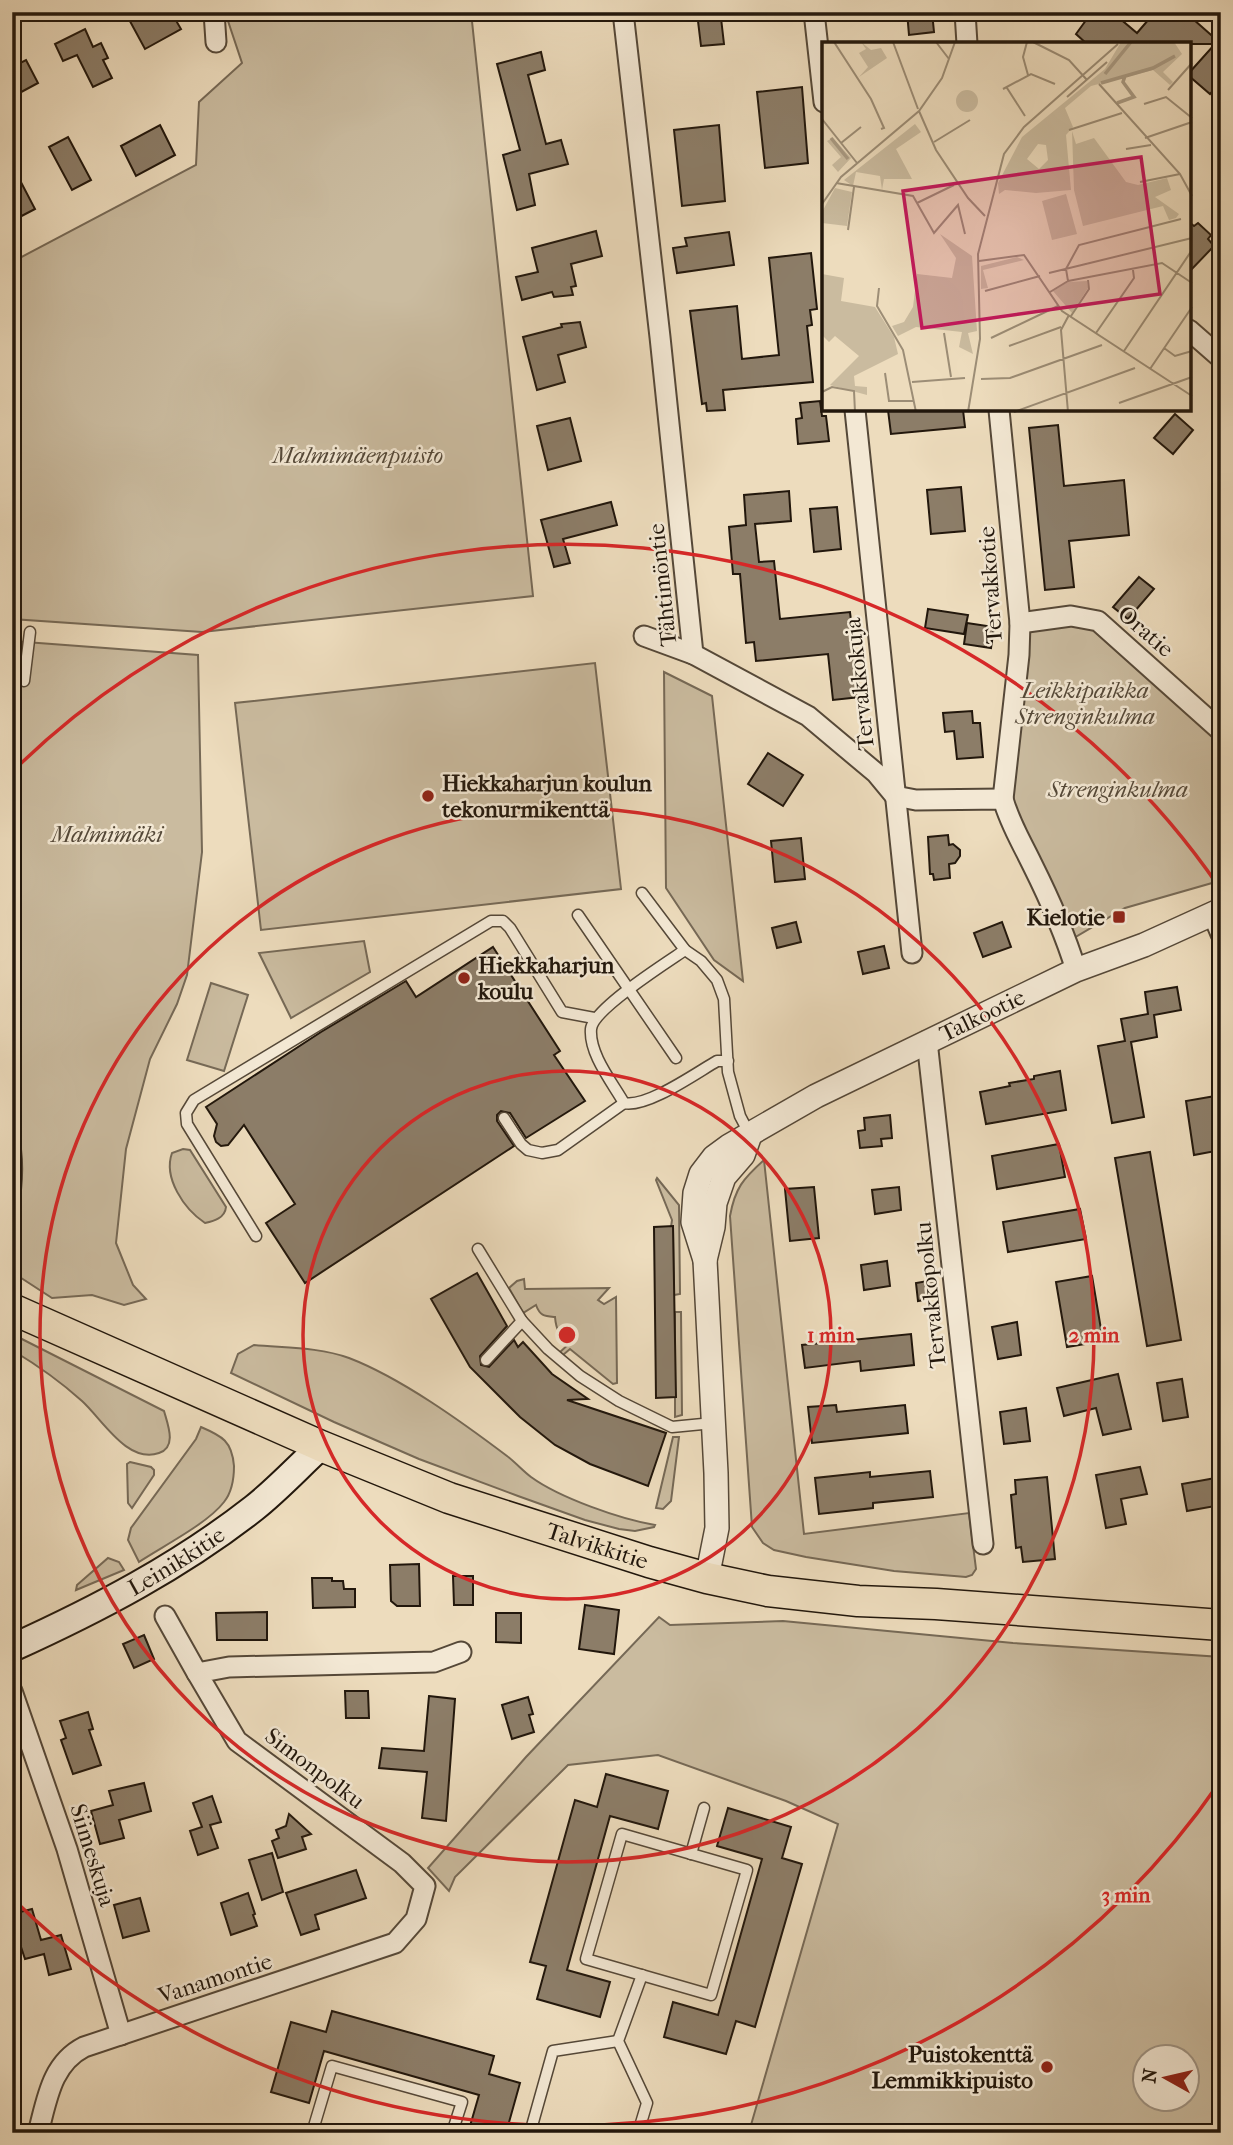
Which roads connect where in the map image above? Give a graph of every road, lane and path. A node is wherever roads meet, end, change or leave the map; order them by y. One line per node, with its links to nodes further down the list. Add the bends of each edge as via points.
1 (214, 12): 5 (street)
2 (623, 12): 15 (street, Tähtimöntie)
3 (814, 12): 7 (street)
4 (965, 12): 6 (street)
5 (216, 42)
6 (967, 42)
7 (822, 84)
8 (1191, 332): 9 (street)
9 (1221, 358)
10 (855, 411): 18 (street, Tervakkokuja)
11 (999, 411): 12 (street, Tervakkotie)
12 (1020, 623): 17 (street, Oratie, via 1071,616 1098,621); 19 (street, Tervakkotie)
13 (30, 632): 16 (lane)
14 (644, 636): 15 (street)
15 (693, 654): 18 (street, Tähtimöntie, via 808,716 876,773)
16 (24, 681)
17 (1221, 731)
18 (895, 796): 19 (street); 24 (street, Tervakkokuja)
19 (1003, 799): 25 (street)
20 (642, 893): 23 (lane)
21 (579, 915): 26 (lane)
22 (1218, 920): 25 (street, Talkootie)
23 (685, 950): 26 (lane); 30 (lane, via 716,980 723,999)
24 (912, 953)
25 (1076, 970): 28 (street, Talkootie)
26 (629, 989): 27 (lane); 29 (lane)
27 (594, 1018): 31 (lane, via 592,1041 598,1059); 36 (lane, via 562,1012 510,928 503,921 491,921 194,1100 186,1113 187,1124)
28 (927, 1041): 34 (street, Talkootie); 43 (street, Tervakkopolku)
29 (676, 1058)
30 (728, 1060): 31 (lane, via 645,1101); 34 (lane, via 740,1116)
31 (624, 1103): 32 (lane, via 558,1150 542,1153 521,1144)
32 (504, 1118)
33 (12, 1130): 35 (lane, via 18,1182)
34 (750, 1135): 41 (street, via 743,1155 724,1177 705,1260)
35 (12, 1211)
36 (256, 1236)
37 (478, 1249): 39 (lane)
38 (12, 1309): 42 (main road, Talvikkitie)
39 (522, 1321): 40 (lane); 41 (lane, via 580,1376 620,1401 671,1427)
40 (486, 1360)
41 (714, 1423): 44 (street, via 717,1528)
42 (321, 1446): 44 (main road, Talvikkitie, via 449,1498); 47 (main road, Leinikkitie, via 256,1506 200,1548 75,1619)
43 (983, 1544)
44 (707, 1578): 46 (main road, Talvikkitie, via 768,1591 858,1601)
45 (165, 1616): 49 (street, Simonpolku)
46 (1221, 1625)
47 (12, 1647)
48 (461, 1653): 49 (street, via 434,1662 229,1667)
49 (197, 1673): 53 (street, Simonpolku, via 237,1741 402,1863)
50 (12, 1691): 55 (street, Siimeskuja, via 68,1849)
51 (704, 1808): 52 (lane)
52 (691, 1854): 54 (lane, via 747,1870 711,1995); 54 (lane, via 622,1834 586,1959)
53 (425, 1886): 55 (street, Vanamontie, via 416,1919 395,1943)
54 (642, 1975): 56 (lane)
55 (121, 2035): 57 (street, Vanamontie, via 84,2048 62,2062)
56 (618, 2041): 60 (lane, via 553,2051); 61 (lane, via 647,2103)
57 (38, 2133)
58 (312, 2133): 59 (lane, via 332,2066 462,2102)
59 (452, 2133)
60 (530, 2133)
61 (638, 2133)

